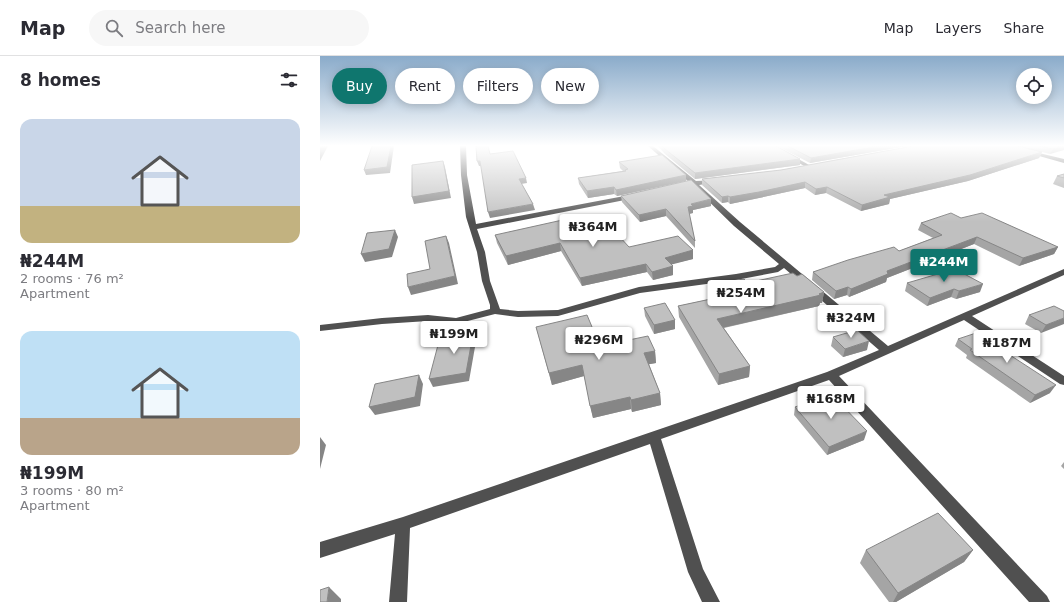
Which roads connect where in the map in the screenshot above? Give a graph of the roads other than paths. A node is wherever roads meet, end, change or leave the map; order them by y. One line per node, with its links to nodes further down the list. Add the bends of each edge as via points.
1 (465, 171): 7 (street, via 470,217)
2 (680, 171): 4 (street)
3 (725, 180): 4 (street)
4 (695, 184): 5 (street); 8 (street, via 737,224)
5 (671, 187)
6 (644, 194): 7 (street)
7 (474, 227): 10 (street)
8 (784, 263): 10 (street, via 778,269 736,277 639,290 558,313 518,314); 13 (street)
9 (1064, 272): 11 (street)
10 (495, 311): 12 (street, via 456,320 428,318)
11 (965, 316): 13 (street); 15 (street)
12 (320, 328)
13 (886, 350): 14 (street)
14 (831, 375): 16 (street); 21 (street)
15 (1064, 381)
16 (654, 437): 17 (street); 20 (street, via 696,572)
17 (403, 524): 18 (street); 19 (street)
18 (320, 550)
19 (398, 602)
20 (711, 602)
21 (1041, 602)

